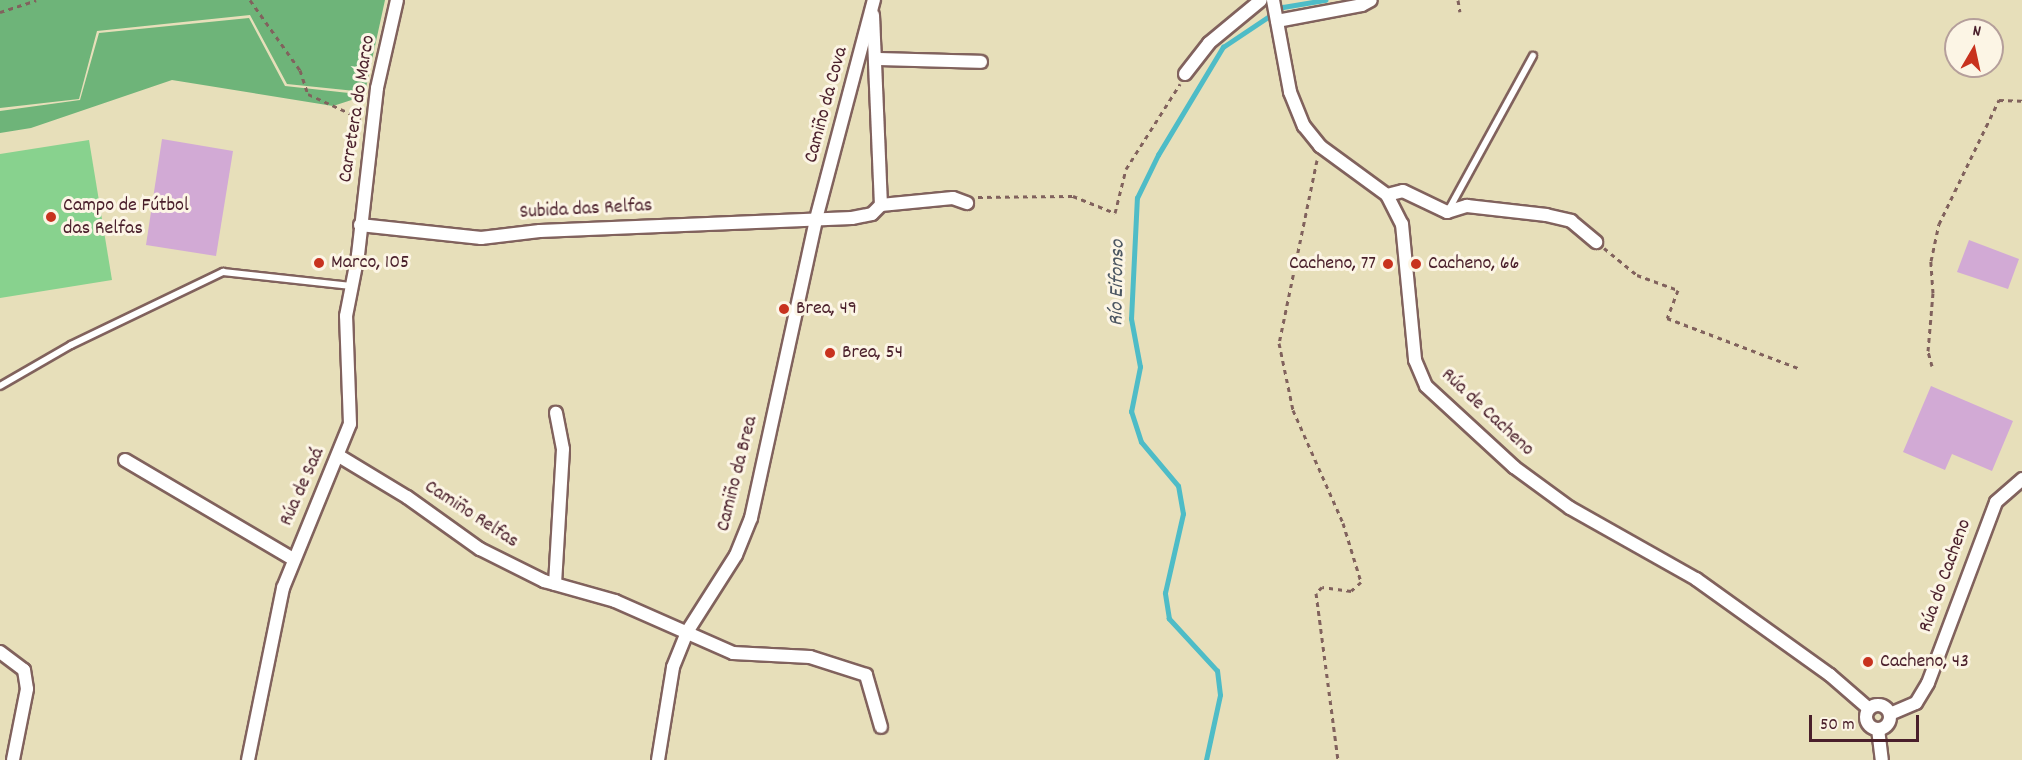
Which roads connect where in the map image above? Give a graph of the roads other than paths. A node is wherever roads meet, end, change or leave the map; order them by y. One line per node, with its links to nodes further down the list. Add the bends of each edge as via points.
1 (397, 0): 16 (street, Carretera do Marco, via 373,121)
2 (1261, 0): 10 (street, via 1209,43)
3 (1273, 0): 6 (street, Rúa de Cacheno)
4 (1371, 0): 6 (street, via 1362,5)
5 (873, 5): 8 (street); 15 (street, Camiño da Cova)
6 (1276, 17): 11 (street, Rúa de Cacheno, via 1290,92 1304,126 1320,146)
7 (1533, 56): 14 (lane)
8 (876, 59): 9 (street); 13 (street)
9 (981, 62)
10 (1185, 74)
11 (1387, 195): 14 (street, via 1403,191); 28 (street, Rúa de Cacheno, via 1402,224 1415,360 1426,386 1514,467 1570,508 1696,579 1830,675)
12 (967, 203): 13 (street, Subida das Relfas, via 953,198)
13 (880, 205): 15 (street, Subida das Relfas, via 872,214)
14 (1447, 212): 17 (street, via 1467,206 1546,215 1571,221)
15 (816, 219): 16 (street, Subida das Relfas, via 540,231 481,238); 26 (street, Camiño da Brea, via 751,518 736,555)
16 (360, 225): 18 (street, Rúa de Saá)
17 (1596, 242)
18 (351, 286): 19 (lane, via 223,272 71,345); 21 (street, Rúa de Saá, via 346,316 350,424)
19 (0, 386)
20 (556, 413): 25 (street, via 562,449)
21 (339, 456): 24 (street, Rúa de Saá); 25 (street, Camiño Relfas, via 407,497 480,549)
22 (125, 460): 24 (street)
23 (2022, 479): 29 (street, Rúa do Cacheno, via 1996,502 1928,683 1916,703)
24 (293, 559): 33 (street, Rúa de Saá)
25 (555, 584): 26 (street, Camiño Relfas, via 615,601)
26 (687, 632): 30 (street, Camiño Relfas, via 733,653 810,657 866,675); 34 (street, Camiño da Brea, via 673,667)
27 (0, 652): 32 (street, via 24,670 27,689)
28 (1868, 708): 29 (street, via 1881,704); 31 (street, via 1867,722)
29 (1890, 714): 31 (street, via 1885,727)
30 (881, 727)
31 (1878, 729): 35 (street)
32 (13, 760)
33 (248, 760)
34 (658, 760)
35 (1882, 760)

